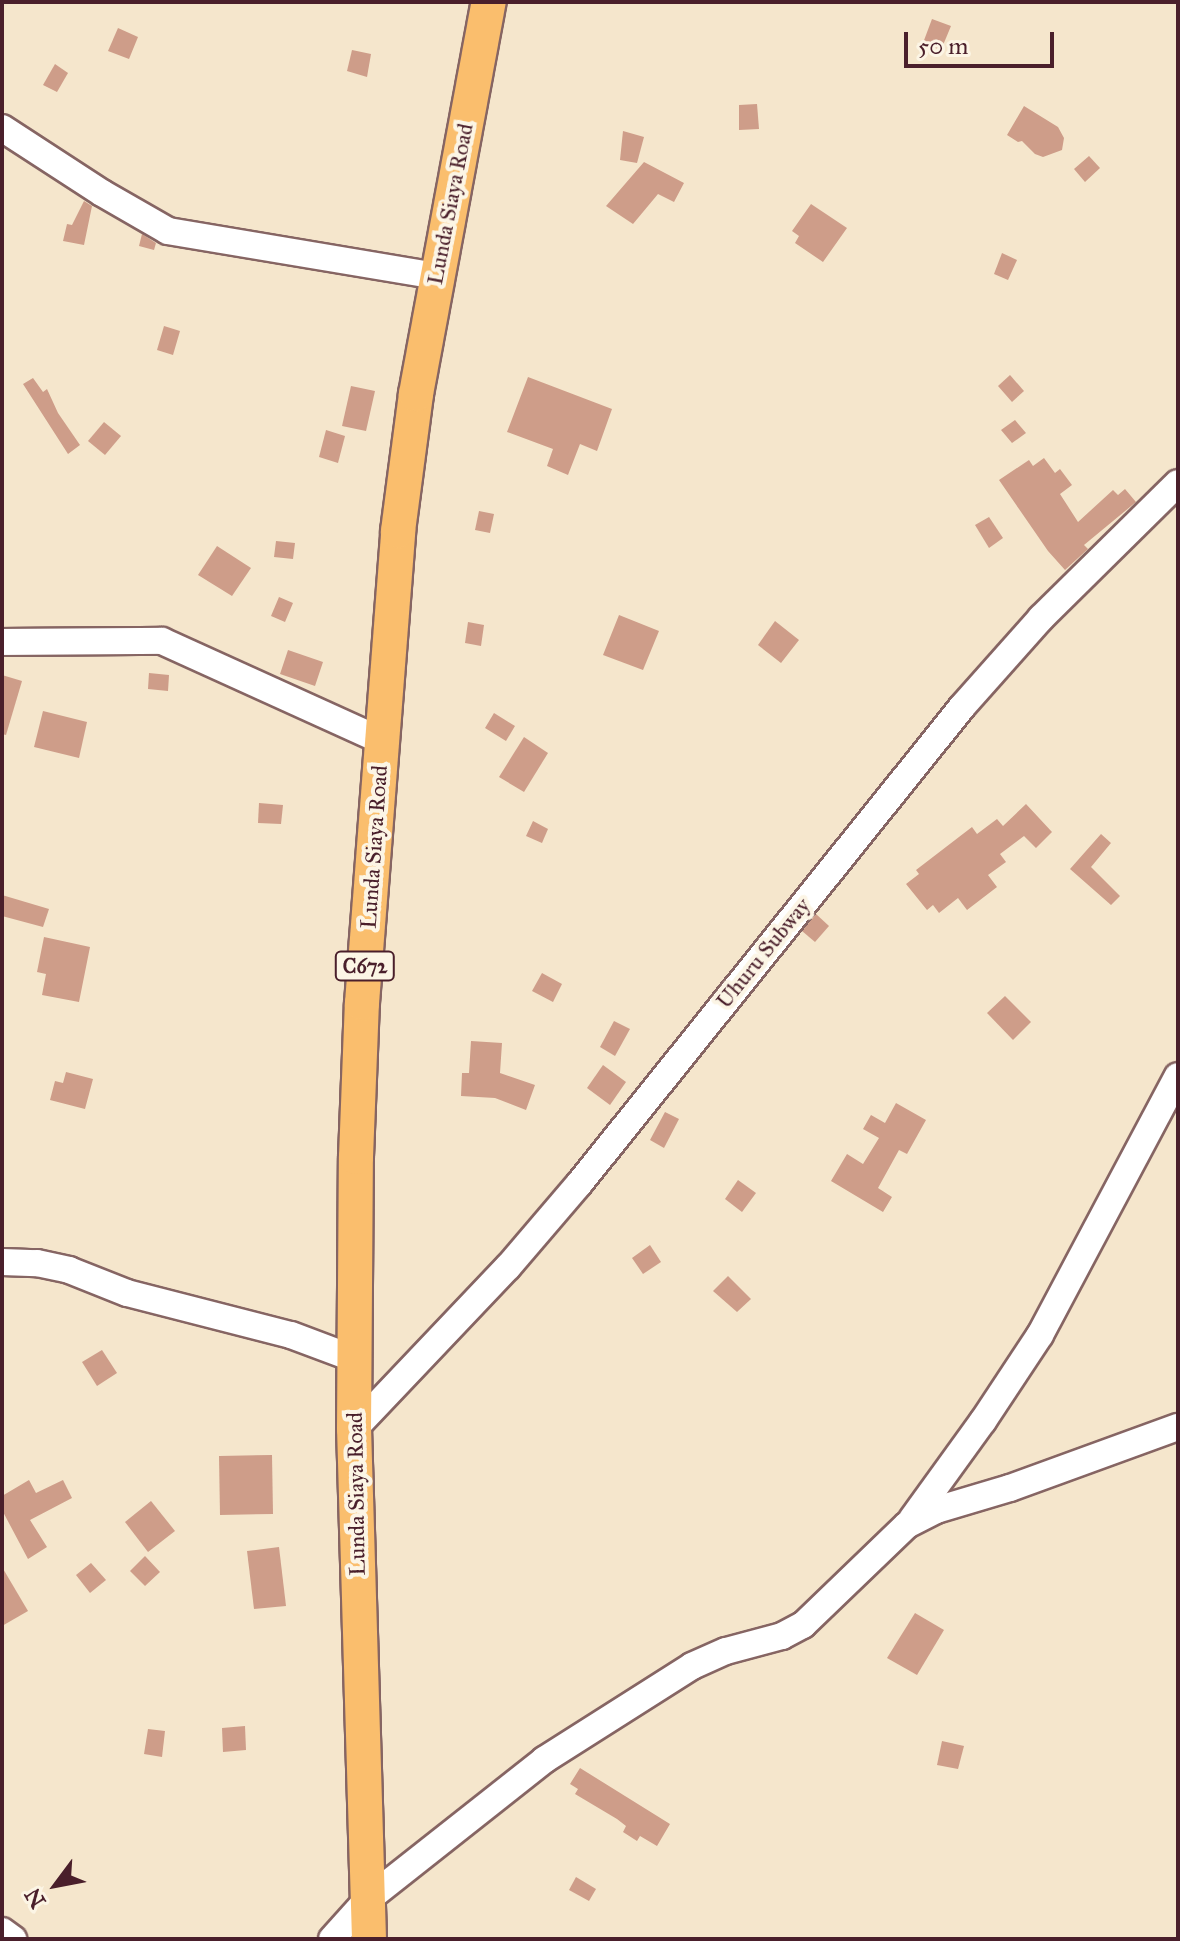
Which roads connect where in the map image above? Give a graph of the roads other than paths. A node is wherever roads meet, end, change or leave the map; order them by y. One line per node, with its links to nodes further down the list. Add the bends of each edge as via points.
1 (489, 2): 3 (main road, Lunda Siaya Road / C672)
2 (2, 128): 3 (street, via 168,231)
3 (437, 276): 6 (main road, Lunda Siaya Road / C672, via 398,531)
4 (1178, 483): 11 (street, Uhuru Subway, via 1041,618 962,707 579,1184)
5 (2, 642): 6 (street, via 162,641)
6 (382, 741): 9 (main road, Lunda Siaya Road / C672, via 362,1003)
7 (1178, 1076): 12 (street, via 1040,1335)
8 (2, 1262): 9 (street, via 56,1267 160,1303 291,1335)
9 (355, 1359): 11 (main road, Lunda Siaya Road / C672)
10 (1178, 1427): 12 (street, via 936,1510)
11 (354, 1429): 13 (main road, Lunda Siaya Road / C672)
12 (907, 1525): 13 (street, via 803,1625 692,1666 589,1730)
13 (367, 1900): 16 (street); 17 (main road, Lunda Siaya Road / C672)
14 (2, 1931): 15 (street)
15 (13, 1939)
16 (332, 1939)
17 (369, 1939)

